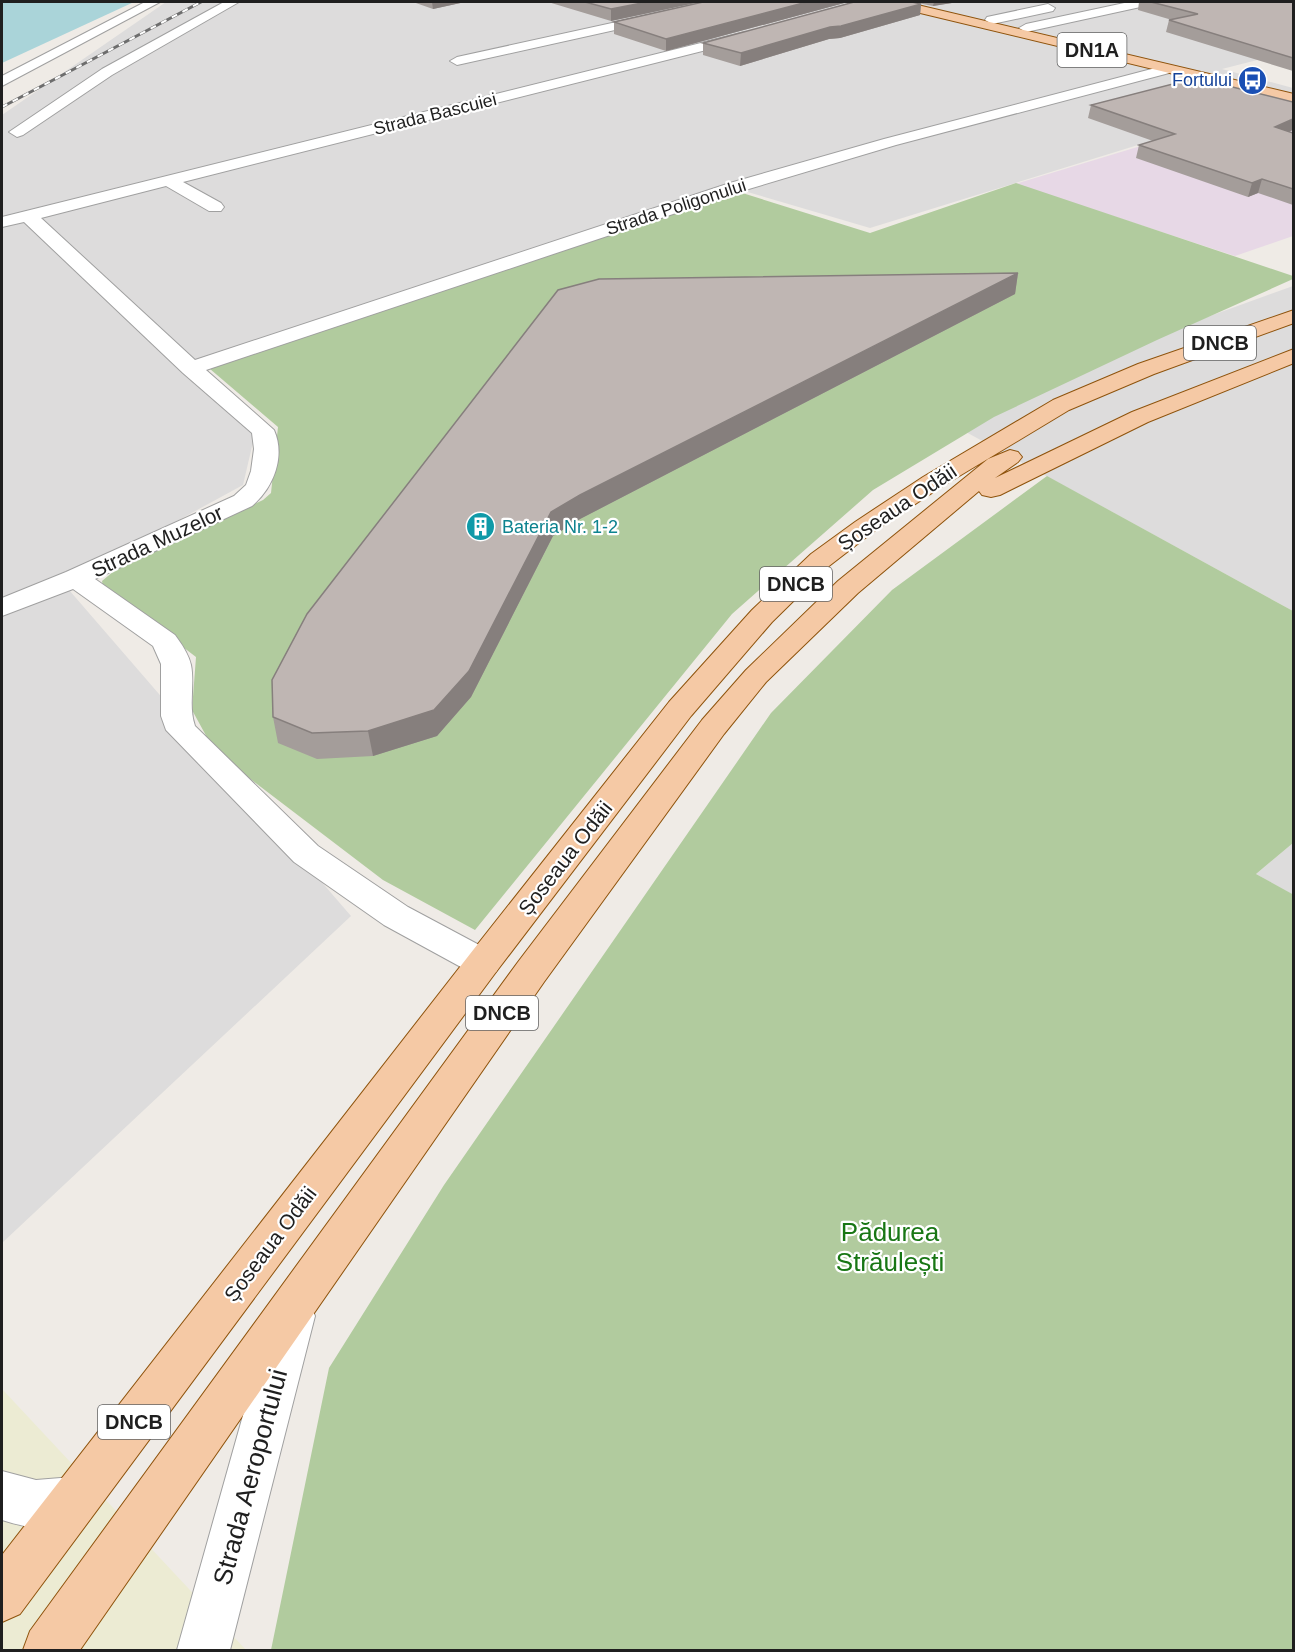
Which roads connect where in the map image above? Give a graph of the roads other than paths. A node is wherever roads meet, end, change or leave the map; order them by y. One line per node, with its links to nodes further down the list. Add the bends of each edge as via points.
1 (154, 2): 13 (street)
2 (233, 2): 16 (street, via 107,72)
3 (723, 2): 11 (street)
4 (891, 2): 12 (main road, DN1A)
5 (914, 2): 8 (main road, DN1A)
6 (1145, 2): 9 (street)
7 (1065, 4): 8 (street)
8 (992, 20): 9 (main road, DN1A)
9 (1026, 28): 14 (main road, DN1A)
10 (762, 32): 17 (street, Strada Bascuiei)
11 (457, 61)
12 (1168, 69): 15 (main road, DN1A); 25 (street, Strada Poligonului, via 758,180)
13 (2, 82)
14 (1293, 93)
15 (1293, 99)
16 (17, 132)
17 (167, 180): 18 (street); 19 (street, Strada Bascuiei)
18 (215, 207)
19 (27, 215): 20 (street, Strada Bascuiei); 25 (street, Strada Muzelor)
20 (2, 222)
21 (1293, 295): 26 (main road, via 1138,352 1001,416)
22 (1293, 316): 26 (main road, Șoseaua Odăii / DNCB, via 1146,369 1061,405)
23 (1293, 334): 27 (main road, Șoseaua Odăii / DNCB, via 1155,385 1072,422 997,464)
24 (1293, 356): 27 (main road, via 1148,413 1046,460)
25 (191, 368): 28 (street, Strada Muzelor, via 267,437 260,482 243,501)
26 (932, 482): 30 (main road, Șoseaua Odăii / DNCB, via 820,560 762,616 681,709)
27 (924, 526): 31 (main road, Șoseaua Odăii / DNCB, via 848,587 796,636 713,727 531,972)
28 (76, 578): 29 (street); 30 (street, Strada Muzelor, via 165,641 176,664 176,716 181,730 306,854 396,916)
29 (2, 608)
30 (483, 963): 33 (main road, Șoseaua Odăii / DNCB)
31 (296, 1304): 35 (main road, Șoseaua Odăii / DNCB); 36 (street, Strada Aeroportului)
32 (2, 1496): 33 (street, via 36,1505)
33 (73, 1502): 34 (main road, Șoseaua Odăii / DNCB)
34 (2, 1596)
35 (49, 1650)
36 (203, 1650)

